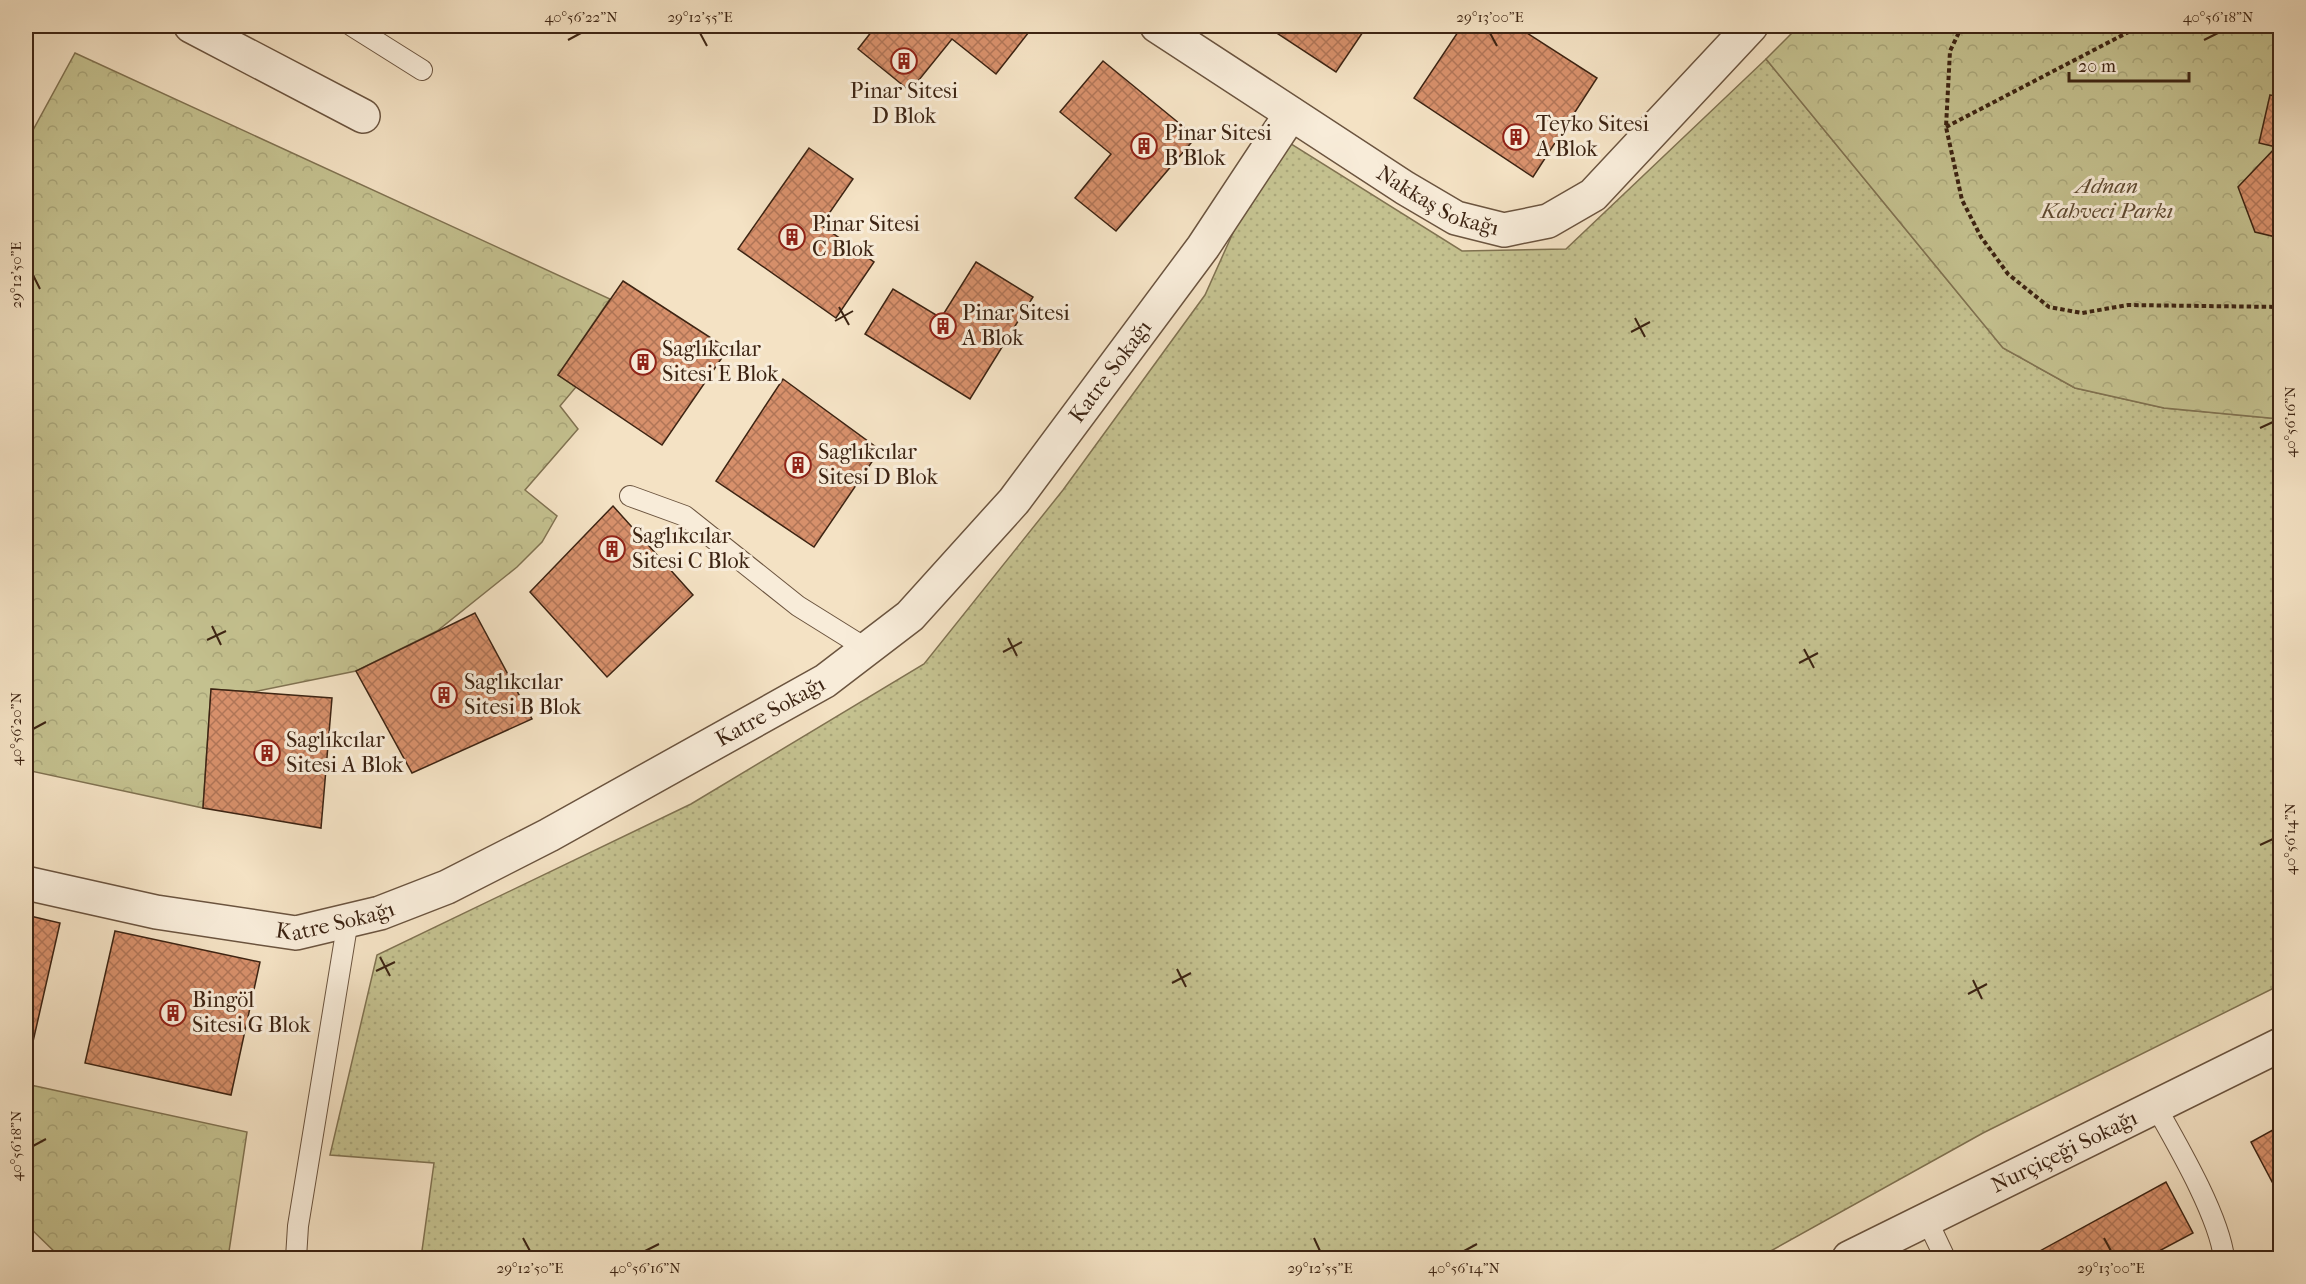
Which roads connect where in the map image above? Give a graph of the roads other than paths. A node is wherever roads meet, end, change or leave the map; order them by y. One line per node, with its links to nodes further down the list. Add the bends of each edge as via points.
1 (191, 26): 7 (street)
2 (352, 26): 5 (lane)
3 (1157, 26): 6 (street, Nakkaş Sokağı)
4 (1751, 26): 6 (street, Nakkaş Sokağı, via 1593,195 1548,221 1504,230 1456,218)
5 (422, 70)
6 (1291, 114): 9 (street, Katre Sokağı, via 1203,247 1014,501 910,616)
7 (363, 116)
8 (630, 496): 9 (lane, via 685,516 798,606)
9 (867, 649): 11 (street, Katre Sokağı, via 825,681 549,835 447,887 380,913)
10 (26, 883): 11 (street, Katre Sokağı, via 156,912 296,933)
11 (348, 920): 15 (lane)
12 (2280, 1045): 13 (street, Nurçiçeği Sokağı)
13 (2157, 1107): 14 (street, Nurçiçeği Sokağı); 18 (lane, via 2220,1236)
14 (1927, 1220): 16 (street, Nurçiçeği Sokağı); 17 (lane)
15 (296, 1258)
16 (1849, 1258)
17 (1945, 1258)
18 (2224, 1258)

